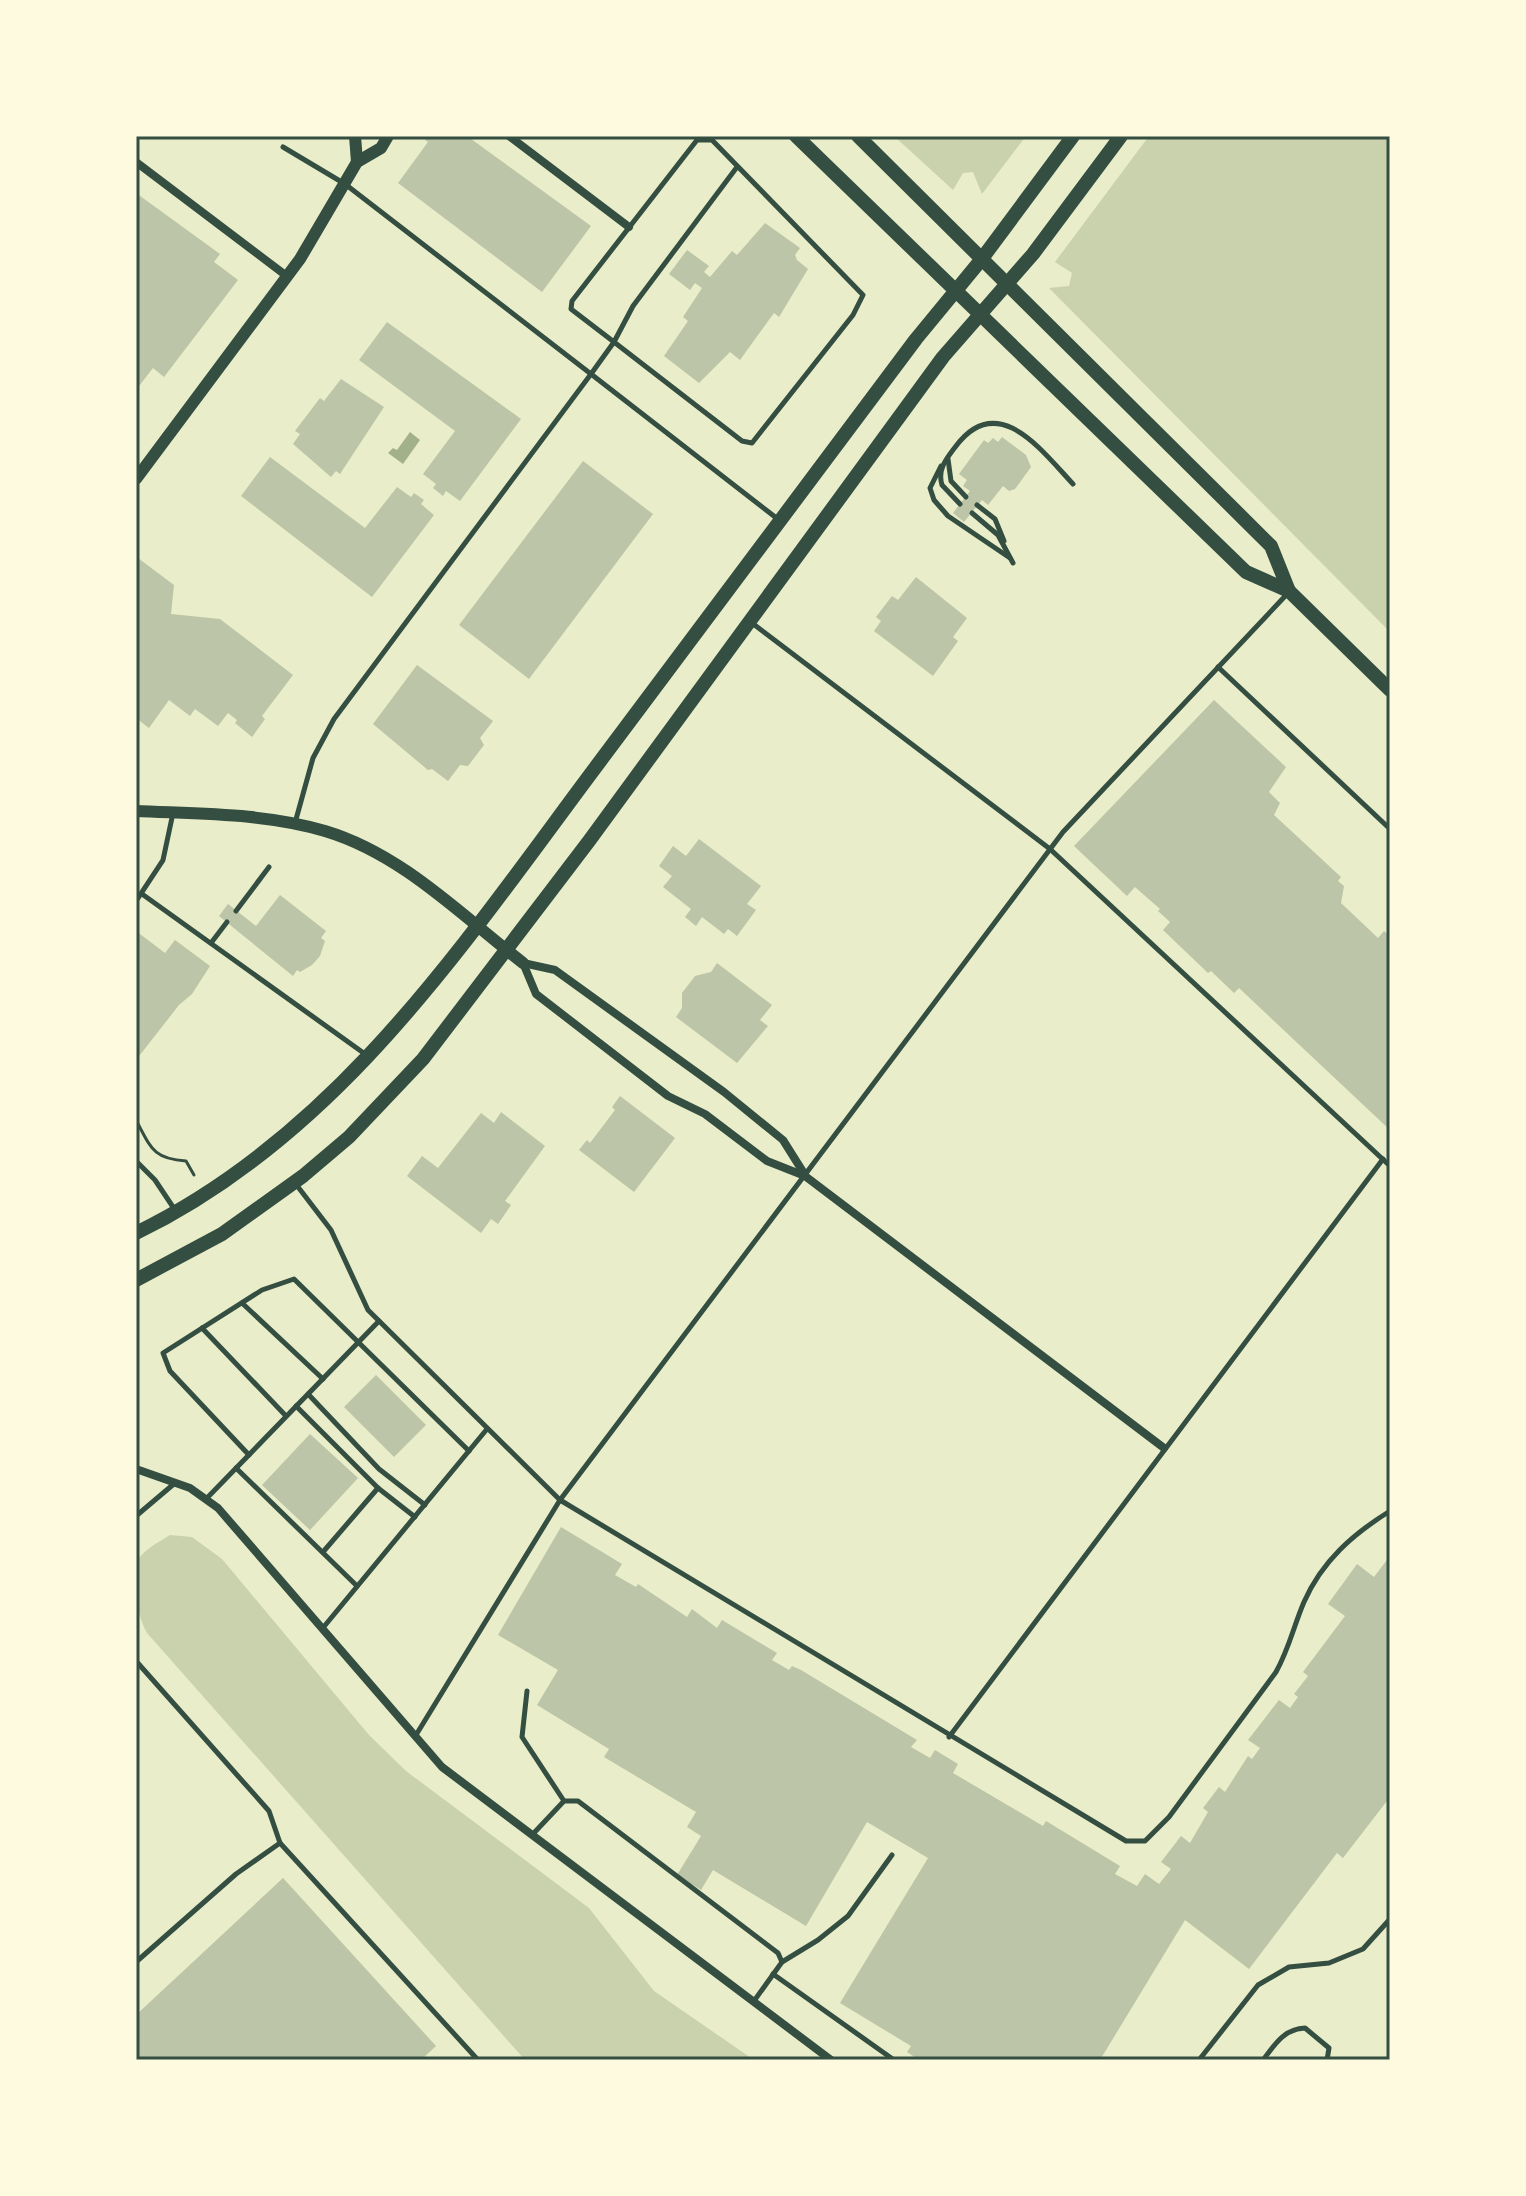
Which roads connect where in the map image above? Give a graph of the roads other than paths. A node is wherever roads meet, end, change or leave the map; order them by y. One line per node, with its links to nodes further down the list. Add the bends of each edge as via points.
1 (355, 136): 10 (street)
2 (388, 136): 10 (street, via 381,148)
3 (509, 136): 13 (street)
4 (796, 136): 17 (main road)
5 (858, 136): 14 (main road)
6 (1073, 136): 14 (main road)
7 (1121, 136): 16 (main road)
8 (283, 147): 12 (lane)
9 (136, 162): 15 (street)
10 (357, 162): 12 (street)
11 (737, 167): 13 (lane, via 712,140 697,140); 19 (lane, via 633,306); 19 (lane, via 863,295 853,315 752,443 742,441)
12 (345, 184): 15 (street); 20 (lane)
13 (629, 227): 19 (lane, via 572,301 571,309)
14 (981, 260): 16 (main road); 17 (main road)
15 (288, 277): 22 (street)
16 (1006, 285): 18 (main road); 30 (main road, via 1271,546)
17 (955, 291): 18 (main road); 28 (main road)
18 (980, 315): 30 (main road, via 1246,572); 31 (main road, via 943,357)
19 (614, 342): 20 (lane)
20 (591, 374): 28 (lane); 36 (lane, via 334,719 308,773)
21 (946, 460): 23 (lane, via 972,428 1005,423); 24 (lane, via 951,481); 25 (lane, via 942,485); 29 (lane, via 930,488 939,507 1012,561)
22 (136, 479)
23 (1073, 484)
24 (966, 497)
25 (960, 504)
26 (977, 505): 29 (lane, via 1000,527)
27 (972, 513): 29 (lane, via 992,528)
28 (780, 521): 44 (main road)
29 (1004, 549)
30 (1289, 591): 32 (lane); 33 (main road)
31 (748, 620): 38 (lane); 46 (main road)
32 (1218, 667): 37 (lane); 38 (lane)
33 (1390, 690)
34 (136, 811): 35 (street)
35 (174, 812): 36 (street); 40 (lane, via 167,849)
36 (295, 824): 44 (street, via 326,831 387,859)
37 (1390, 829)
38 (1050, 849): 49 (lane); 52 (lane)
39 (269, 867): 42 (lane)
40 (142, 894): 41 (lane); 45 (lane)
41 (136, 901)
42 (236, 911)
43 (227, 922): 45 (lane)
44 (477, 925): 46 (street); 48 (main road)
45 (211, 943): 48 (lane)
46 (508, 950): 47 (street); 53 (main road, via 405,1079 349,1137)
47 (523, 963): 52 (street, via 555,970 724,1092 783,1140); 52 (street, via 536,994 668,1096 705,1114 767,1161)
48 (369, 1057): 54 (main road, via 284,1137)
49 (1383, 1159): 51 (lane); 66 (lane)
50 (136, 1161): 54 (lane)
51 (1390, 1166)
52 (805, 1176): 66 (street); 74 (lane)
53 (294, 1182): 56 (main road, via 222,1234); 58 (lane, via 331,1230 358,1294)
54 (176, 1211): 55 (main road)
55 (136, 1233)
56 (136, 1280)
57 (242, 1303): 59 (lane); 60 (lane, via 294,1279); 61 (lane)
58 (379, 1321): 60 (lane); 65 (lane)
59 (202, 1328): 64 (lane); 68 (lane, via 163,1353 170,1371)
60 (358, 1343): 61 (lane); 67 (lane)
61 (323, 1379): 62 (lane)
62 (308, 1394): 63 (lane); 75 (lane, via 379,1469)
63 (296, 1406): 64 (lane); 72 (lane)
64 (286, 1416): 68 (lane)
65 (487, 1429): 67 (lane); 74 (lane)
66 (1164, 1448): 84 (lane)
67 (469, 1451): 75 (lane)
68 (249, 1455): 69 (lane)
69 (236, 1468): 73 (lane); 79 (lane)
70 (136, 1469): 71 (street)
71 (176, 1483): 73 (street); 77 (lane)
72 (378, 1488): 78 (lane); 79 (lane)
73 (206, 1499): 81 (street)
74 (560, 1500): 84 (lane); 85 (lane)
75 (425, 1505): 78 (lane)
76 (1390, 1511): 84 (lane, via 1335,1552 1304,1601 1276,1672 1169,1817 1145,1841 1114,1836)
77 (136, 1516)
78 (415, 1517): 80 (lane)
79 (323, 1552): 80 (lane)
80 (357, 1586): 81 (lane)
81 (322, 1630): 85 (street)
82 (136, 1661): 88 (lane, via 269,1811)
83 (527, 1691): 86 (lane, via 522,1737)
84 (949, 1737)
85 (414, 1738): 87 (street, via 442,1767)
86 (564, 1801): 87 (lane); 92 (lane, via 578,1801 778,1953)
87 (532, 1835): 94 (street)
88 (280, 1843): 91 (lane, via 236,1874); 95 (lane)
89 (892, 1855): 92 (lane, via 848,1916)
90 (1390, 1919): 98 (lane, via 1363,1949 1329,1963 1289,1967 1258,1985)
91 (136, 1962)
92 (782, 1962): 93 (lane)
93 (773, 1974): 94 (lane); 97 (lane)
94 (754, 2002): 96 (street)
95 (478, 2060)
96 (831, 2060)
97 (894, 2060)
98 (1199, 2060)
99 (1263, 2060): 100 (lane, via 1292,2028 1305,2028 1329,2048)
100 (1327, 2060)

